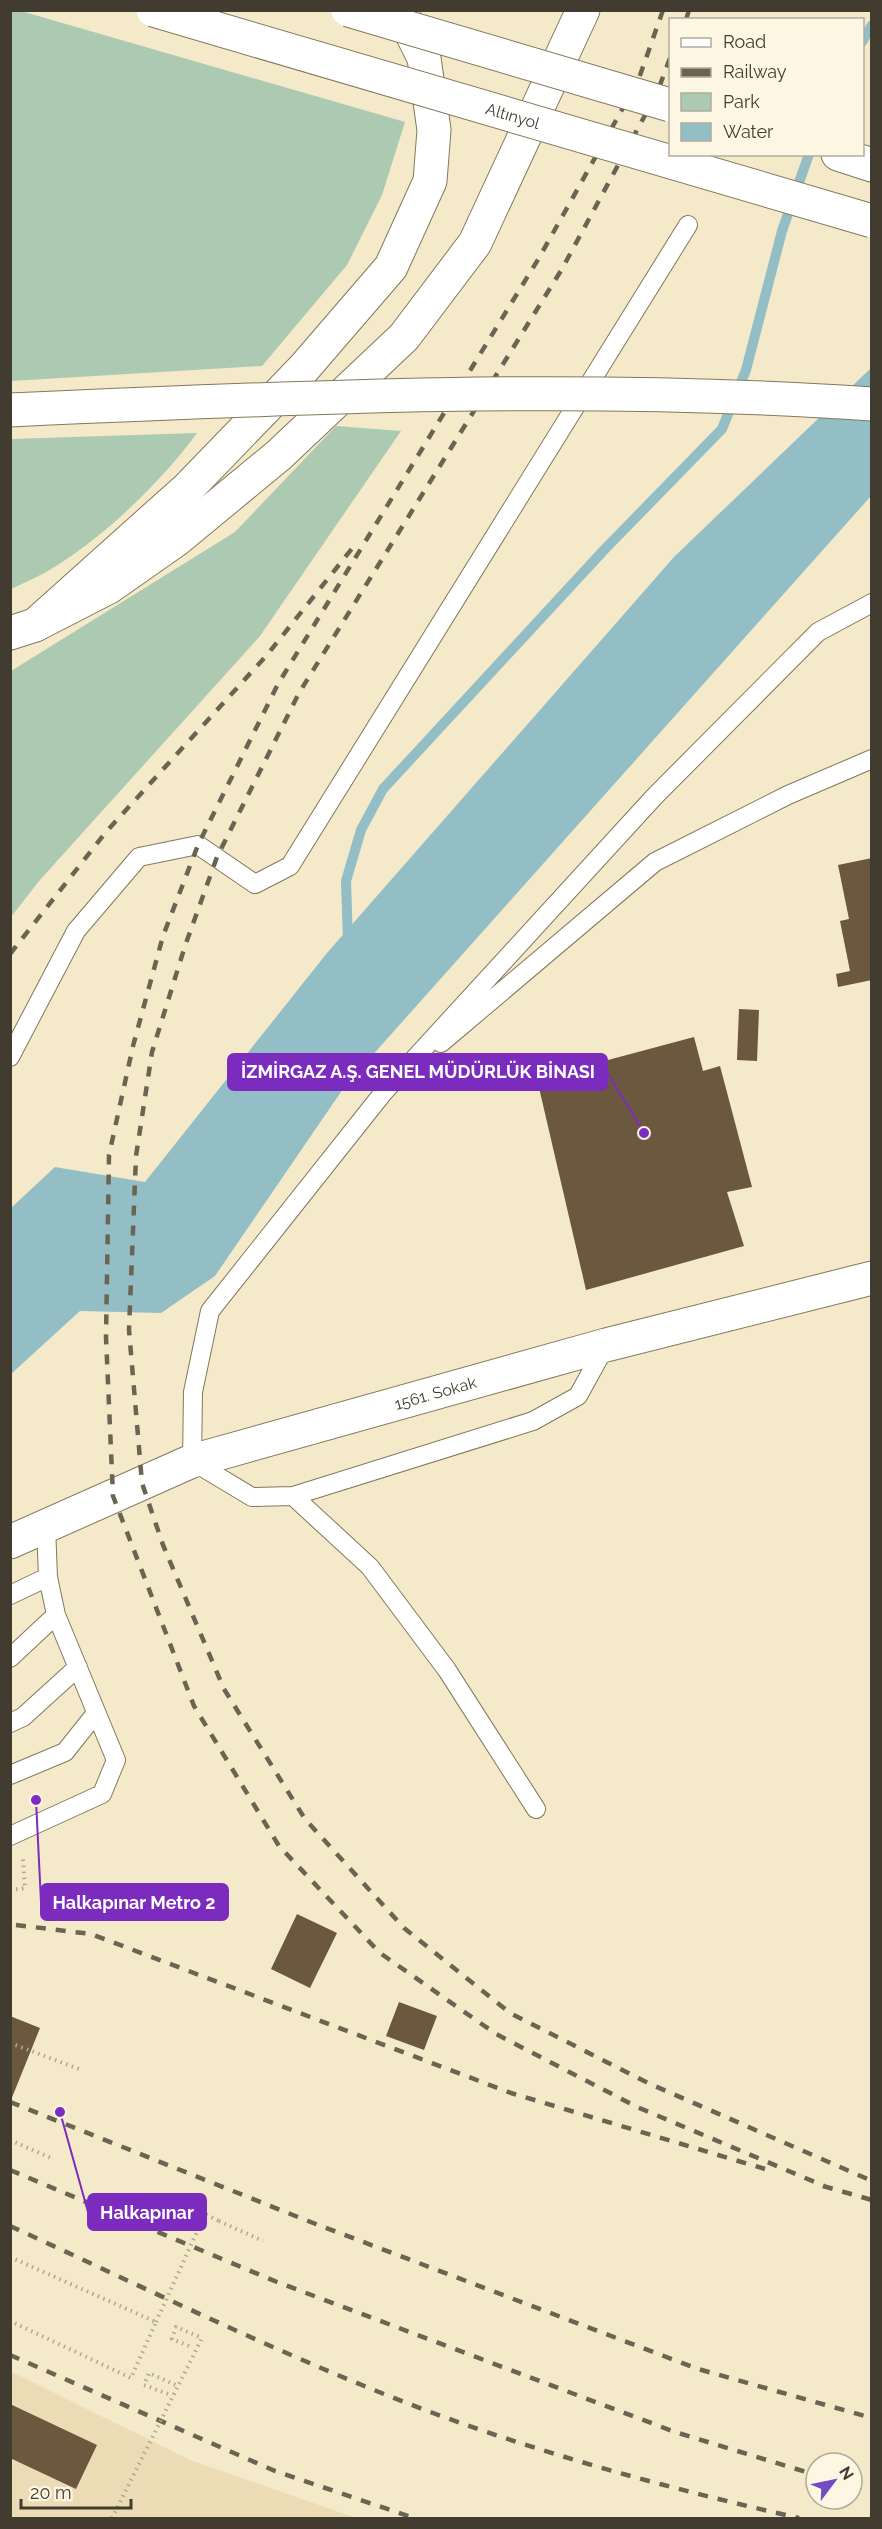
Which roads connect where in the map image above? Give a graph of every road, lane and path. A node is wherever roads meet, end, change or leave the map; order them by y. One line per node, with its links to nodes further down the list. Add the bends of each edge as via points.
1 (153, 10): 8 (main road, Altınyol, bridge)
2 (348, 10): 5 (main road, bridge)
3 (400, 10): 13 (main road, via 424,58 434,130 430,181 391,267 304,368 196,479)
4 (583, 10): 13 (main road, via 475,243 404,337 279,455 176,540 109,587)
5 (669, 105)
6 (844, 156): 7 (main road)
7 (872, 165)
8 (872, 221)
9 (688, 225): 15 (lane, via 290,866 255,884 198,845 140,857 76,931)
10 (872, 404): 11 (main road, bridge, via 594,393 401,395)
11 (10, 410)
12 (872, 603): 16 (lane, via 818,632 793,657 654,797)
13 (19, 632)
14 (872, 759): 16 (lane, via 788,795 655,862)
15 (10, 1057)
16 (383, 1093): 19 (lane, via 210,1311 193,1392)
17 (872, 1278): 18 (main road, 1561. Sokak)
18 (606, 1345): 19 (main road, 1561. Sokak); 20 (lane, via 578,1396 533,1420)
19 (192, 1461): 20 (lane, via 252,1497); 21 (main road, 1561. Sokak)
20 (293, 1496): 31 (lane, via 370,1567 447,1670)
21 (46, 1527): 22 (main road, 1561. Sokak); 23 (lane)
22 (10, 1542)
23 (48, 1577): 24 (lane); 25 (lane)
24 (10, 1595)
25 (57, 1615): 26 (lane); 27 (lane)
26 (10, 1658)
27 (78, 1667): 28 (lane); 29 (lane, via 23,1717)
28 (96, 1713): 30 (lane, via 65,1752); 32 (lane, via 116,1760 102,1794)
29 (10, 1723)
30 (10, 1775)
31 (536, 1809)
32 (16, 1834): 33 (path, via 25,1888)
33 (10, 1890)
34 (10, 2043): 35 (path)
35 (79, 2068)
36 (10, 2140): 37 (path)
37 (51, 2158)
38 (263, 2241): 41 (path, bridge, via 205,2214)
39 (10, 2257): 41 (path)
40 (10, 2321): 41 (path, via 131,2378)
41 (156, 2322)
42 (189, 2346): 43 (path, bridge, via 172,2338 176,2327 202,2338)
43 (177, 2386): 44 (path, via 149,2373 144,2385); 45 (path, bridge)
44 (168, 2394)
45 (112, 2518)

